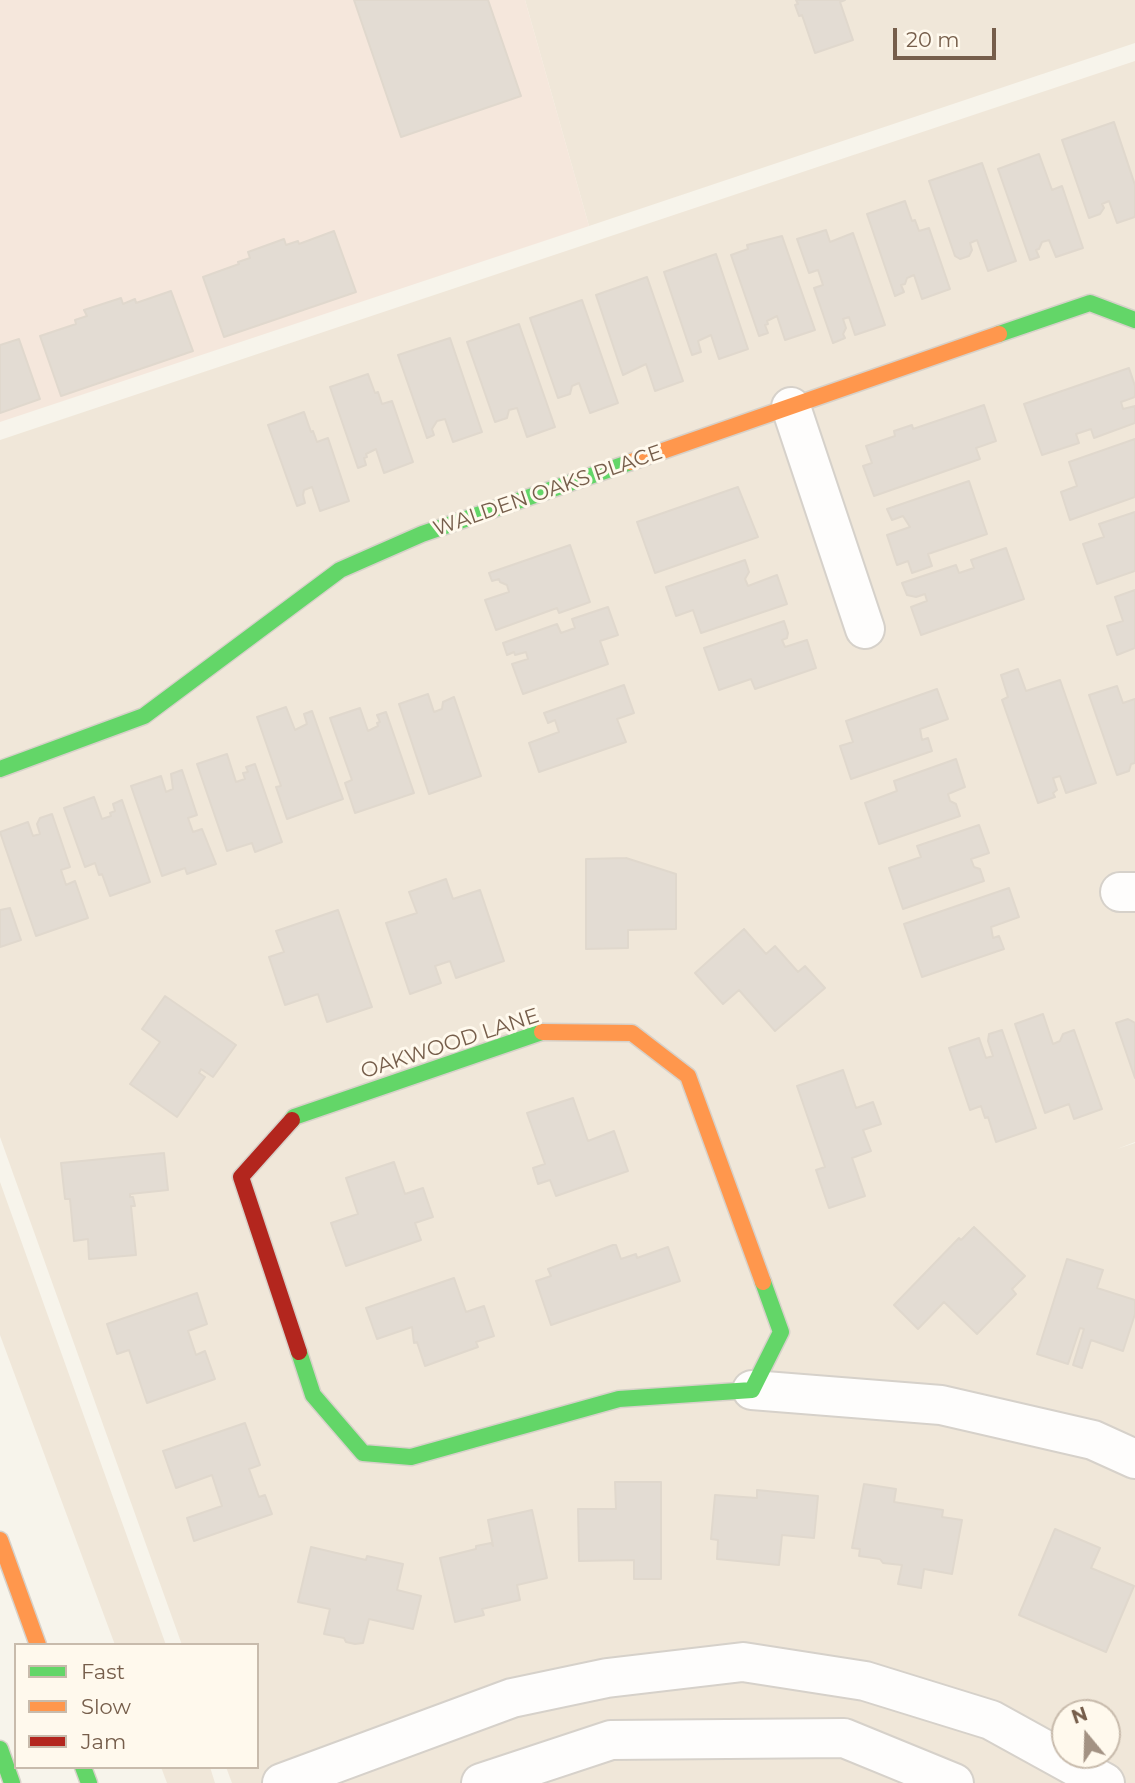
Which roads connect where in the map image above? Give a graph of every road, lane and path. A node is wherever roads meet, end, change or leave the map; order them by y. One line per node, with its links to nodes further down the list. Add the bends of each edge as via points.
1 (1135, 320): 2 (street, WALDEN OAKS PLACE, via 1090,303)
2 (791, 407): 3 (street); 4 (street, WALDEN OAKS PLACE, via 422,534 340,570 144,716)
3 (865, 629)
4 (0, 769)
5 (752, 1390): 5 (street, OAKWOOD LANE, via 781,1332 688,1076 632,1033 542,1032 294,1117 241,1177 313,1395 363,1453 411,1457 619,1399); 6 (street, via 941,1405 1093,1440)
6 (1135, 1459)
7 (0, 1540): 8 (street)
8 (37, 1643)
9 (0, 1749): 10 (street)
10 (12, 1783)
11 (282, 1783): 14 (street, via 512,1698 607,1678 743,1662 865,1681 991,1720)
12 (481, 1783): 13 (street, via 611,1740 845,1738)
13 (954, 1783)
14 (1105, 1783)

